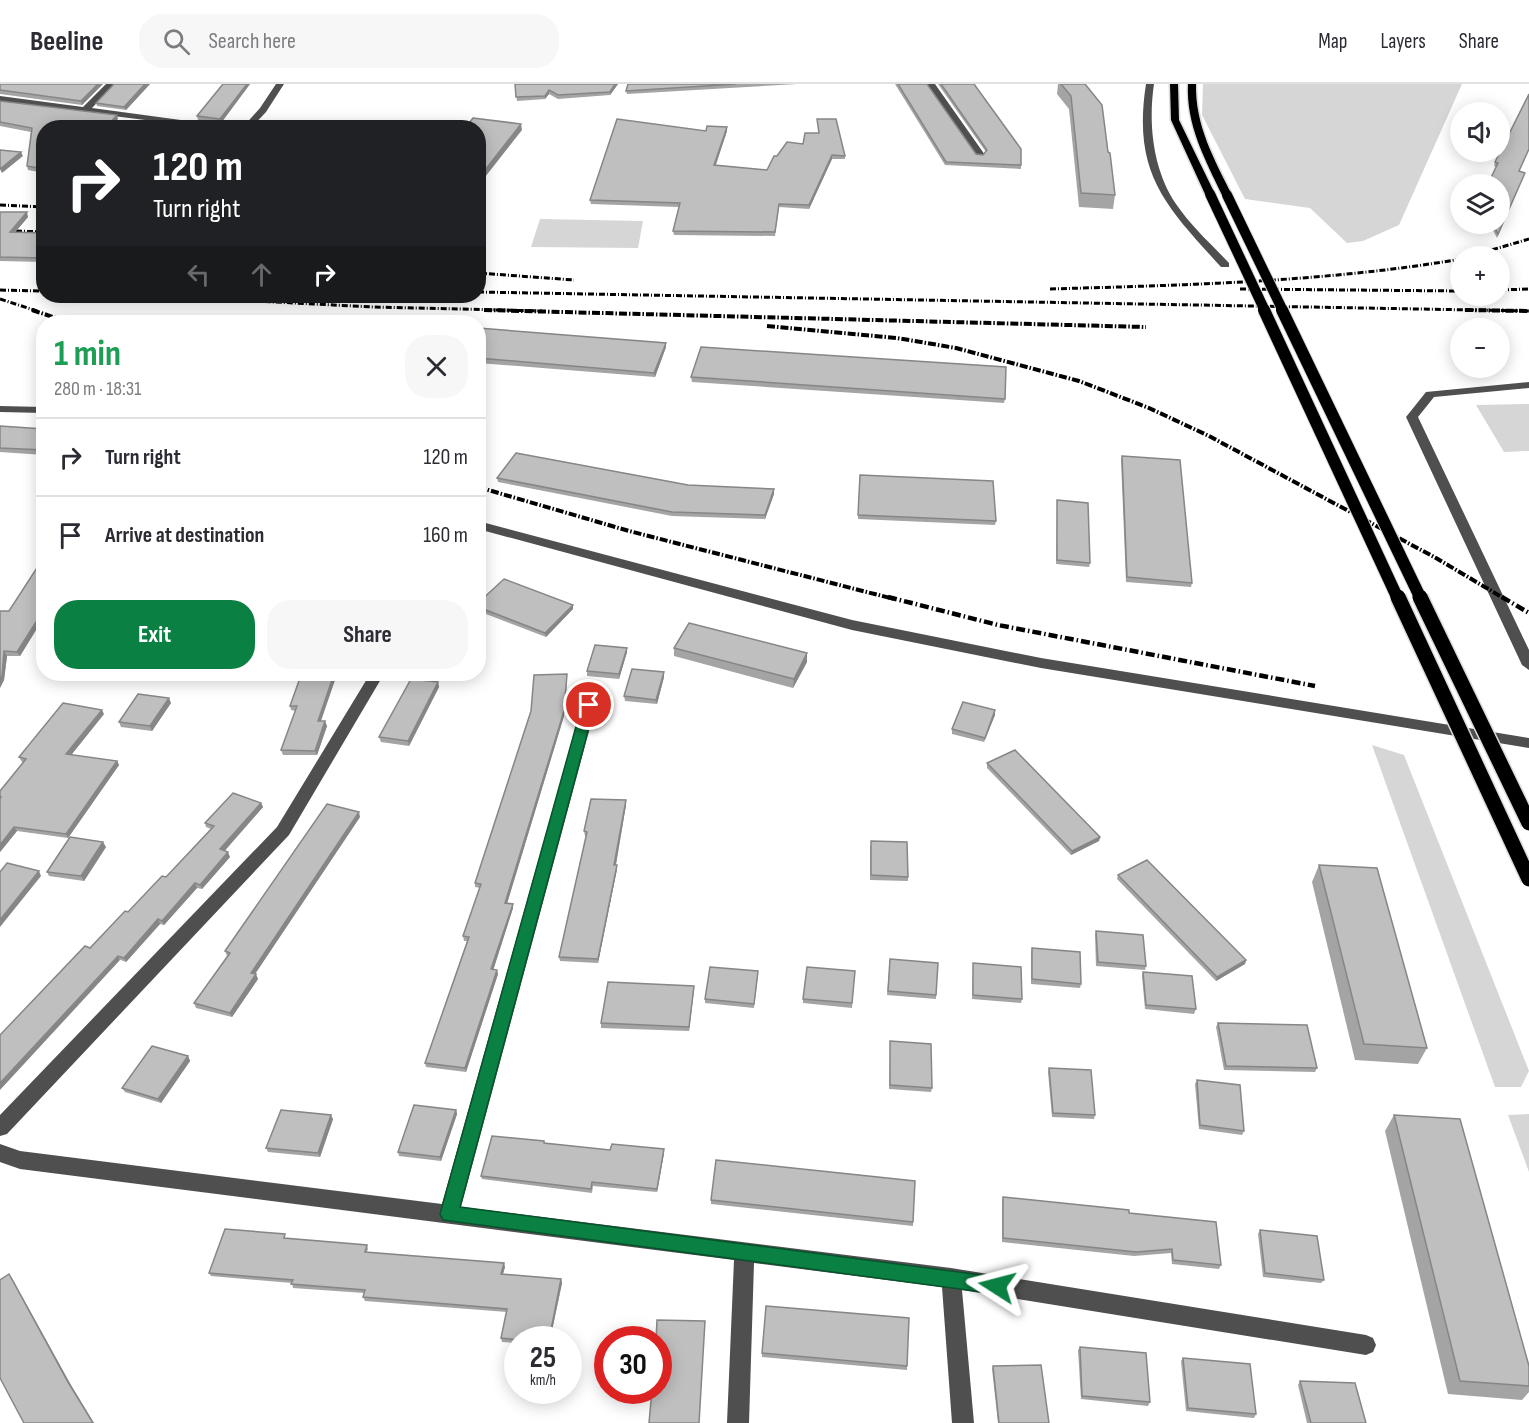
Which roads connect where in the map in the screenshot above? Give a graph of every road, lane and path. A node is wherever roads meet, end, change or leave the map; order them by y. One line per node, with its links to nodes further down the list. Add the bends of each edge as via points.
1 (111, 84): 8 (street)
2 (280, 84): 10 (street)
3 (931, 84): 11 (street)
4 (1150, 84): 12 (street, via 1148,130 1166,195)
5 (1174, 84): 22 (main road, bridge, via 1175,120)
6 (1192, 84): 21 (main road, bridge, via 1195,124 1227,195)
7 (0, 99): 8 (street)
8 (86, 109): 9 (street)
9 (173, 120)
10 (254, 120)
11 (980, 155)
12 (1225, 266)
13 (1529, 385): 17 (street, via 1430,394 1412,417)
14 (0, 409): 15 (street)
15 (36, 410)
16 (486, 527): 20 (street, via 852,625 1041,663)
17 (1529, 665)
18 (372, 681): 23 (street, via 283,831)
19 (589, 705): 25 (street)
20 (1529, 743)
21 (1529, 823)
22 (1529, 879)
23 (0, 1128)
24 (0, 1153): 25 (street, via 20,1160)
25 (449, 1214): 26 (street)
26 (744, 1252): 27 (street); 29 (street)
27 (951, 1278): 28 (street); 30 (street)
28 (1366, 1345)
29 (738, 1423)
30 (963, 1423)

